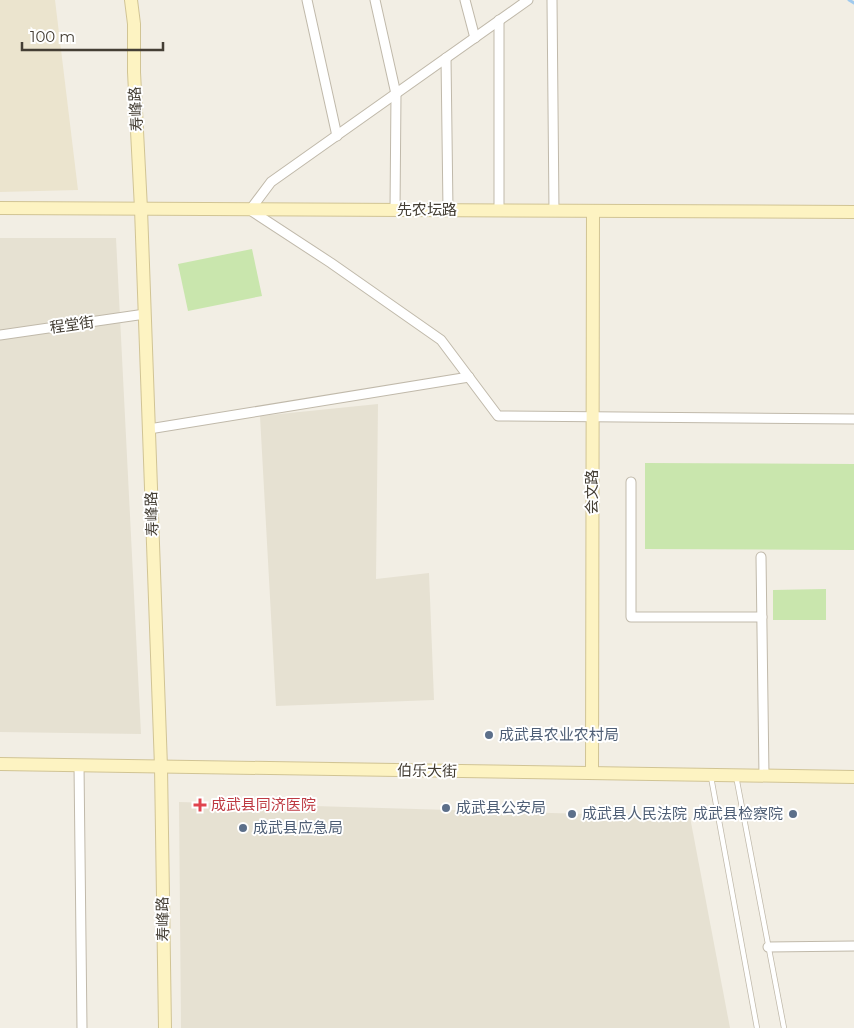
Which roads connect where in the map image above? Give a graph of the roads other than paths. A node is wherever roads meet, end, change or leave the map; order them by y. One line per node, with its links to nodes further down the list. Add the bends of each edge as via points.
1 (131, 0): 13 (street, 寿峰路)
2 (307, 0): 11 (street)
3 (375, 0): 10 (street)
4 (465, 0): 8 (street)
5 (528, 0): 7 (street)
6 (552, 0): 18 (street)
7 (499, 20): 8 (street); 17 (street)
8 (475, 38): 9 (street)
9 (446, 58): 10 (street); 16 (street)
10 (396, 94): 11 (street); 15 (street)
11 (338, 136): 14 (street, via 271,182)
12 (0, 208): 13 (street, 先农坛路)
13 (141, 209): 14 (street, 先农坛路); 21 (street, 寿峰路)
14 (250, 210): 15 (street, 先农坛路); 23 (street, via 441,340)
15 (395, 210): 16 (street, 先农坛路)
16 (448, 210): 17 (street, 先农坛路)
17 (500, 211): 18 (street, 先农坛路)
18 (554, 211): 19 (street, 先农坛路)
19 (593, 211): 20 (street, 先农坛路); 24 (street, 会文路)
20 (854, 212)
21 (145, 314): 22 (street, 程堂街); 26 (street, 寿峰路)
22 (0, 335)
23 (469, 377): 24 (street, via 498,416); 26 (street)
24 (593, 418): 25 (street); 33 (street, 会文路)
25 (854, 419)
26 (149, 430): 32 (street, 寿峰路)
27 (631, 482): 29 (street, via 631,617)
28 (761, 557): 29 (street)
29 (762, 618): 36 (street)
30 (0, 764): 31 (street, 伯乐大街)
31 (79, 765): 32 (street, 伯乐大街); 40 (street)
32 (161, 767): 33 (street, 伯乐大街); 41 (street, 寿峰路)
33 (592, 773): 34 (street, 伯乐大街)
34 (711, 775): 35 (street, 伯乐大街); 42 (lane)
35 (736, 776): 36 (street, 伯乐大街); 39 (lane)
36 (764, 776): 37 (street, 伯乐大街)
37 (854, 778)
38 (854, 946): 39 (street)
39 (768, 947): 43 (lane)
40 (82, 1028)
41 (165, 1028)
42 (757, 1028)
43 (784, 1028)

